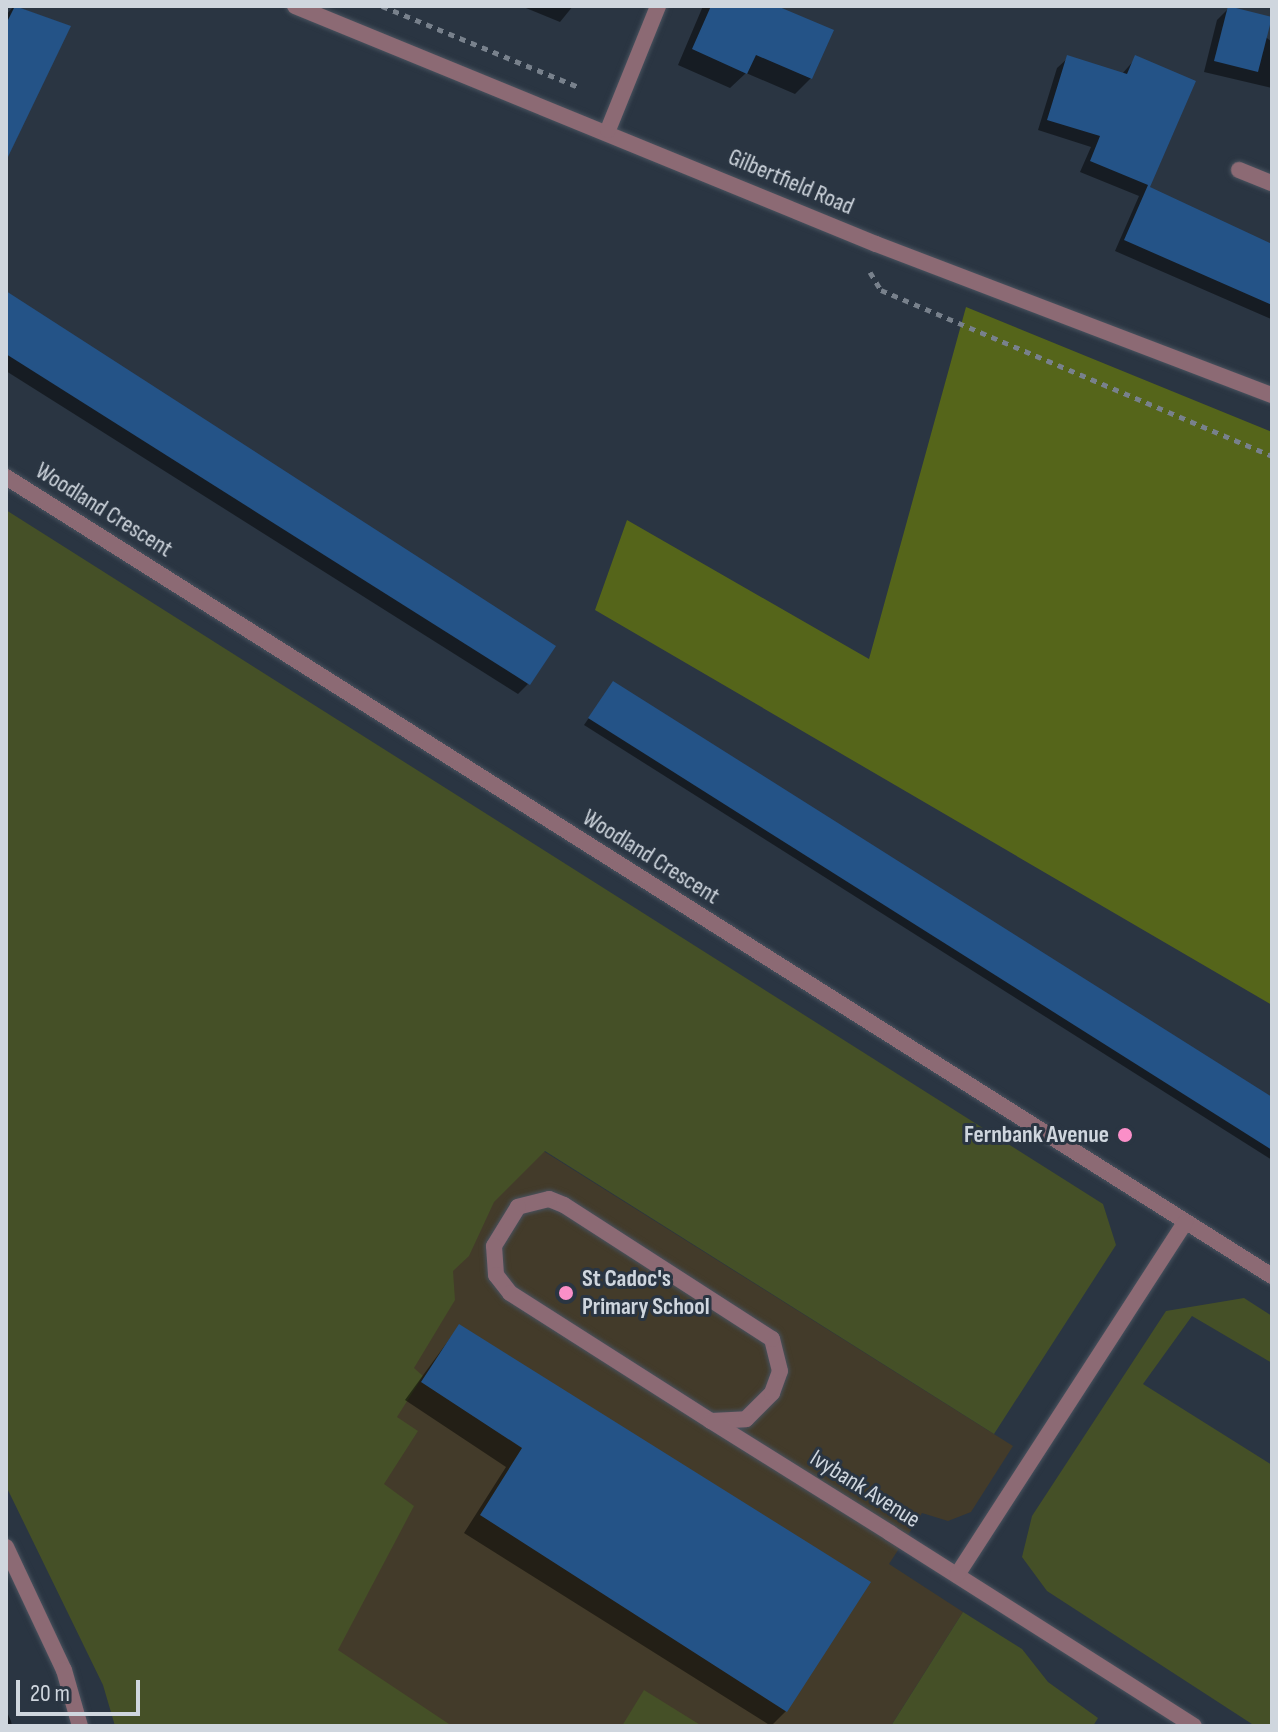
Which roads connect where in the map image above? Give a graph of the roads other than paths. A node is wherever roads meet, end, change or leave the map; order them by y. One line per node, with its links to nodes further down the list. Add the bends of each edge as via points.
1 (295, 6): 3 (street, Gilbertfield Road)
2 (658, 6): 3 (street)
3 (608, 130): 6 (street, Gilbertfield Road, via 876,244)
4 (1239, 170): 5 (street)
5 (1272, 183)
6 (1272, 395)
7 (6, 477): 8 (street, Woodland Crescent)
8 (1185, 1222): 9 (street, Woodland Crescent); 12 (street)
9 (1272, 1276)
10 (711, 1421): 10 (street, Ivybank Avenue, via 746,1419 772,1393 779,1355 757,1324 549,1199 518,1207 498,1232 496,1275 510,1293); 12 (street, Ivybank Avenue)
11 (6, 1547): 13 (street, via 64,1670)
12 (957, 1575): 14 (street, Ivybank Avenue)
13 (80, 1726)
14 (1194, 1726)

